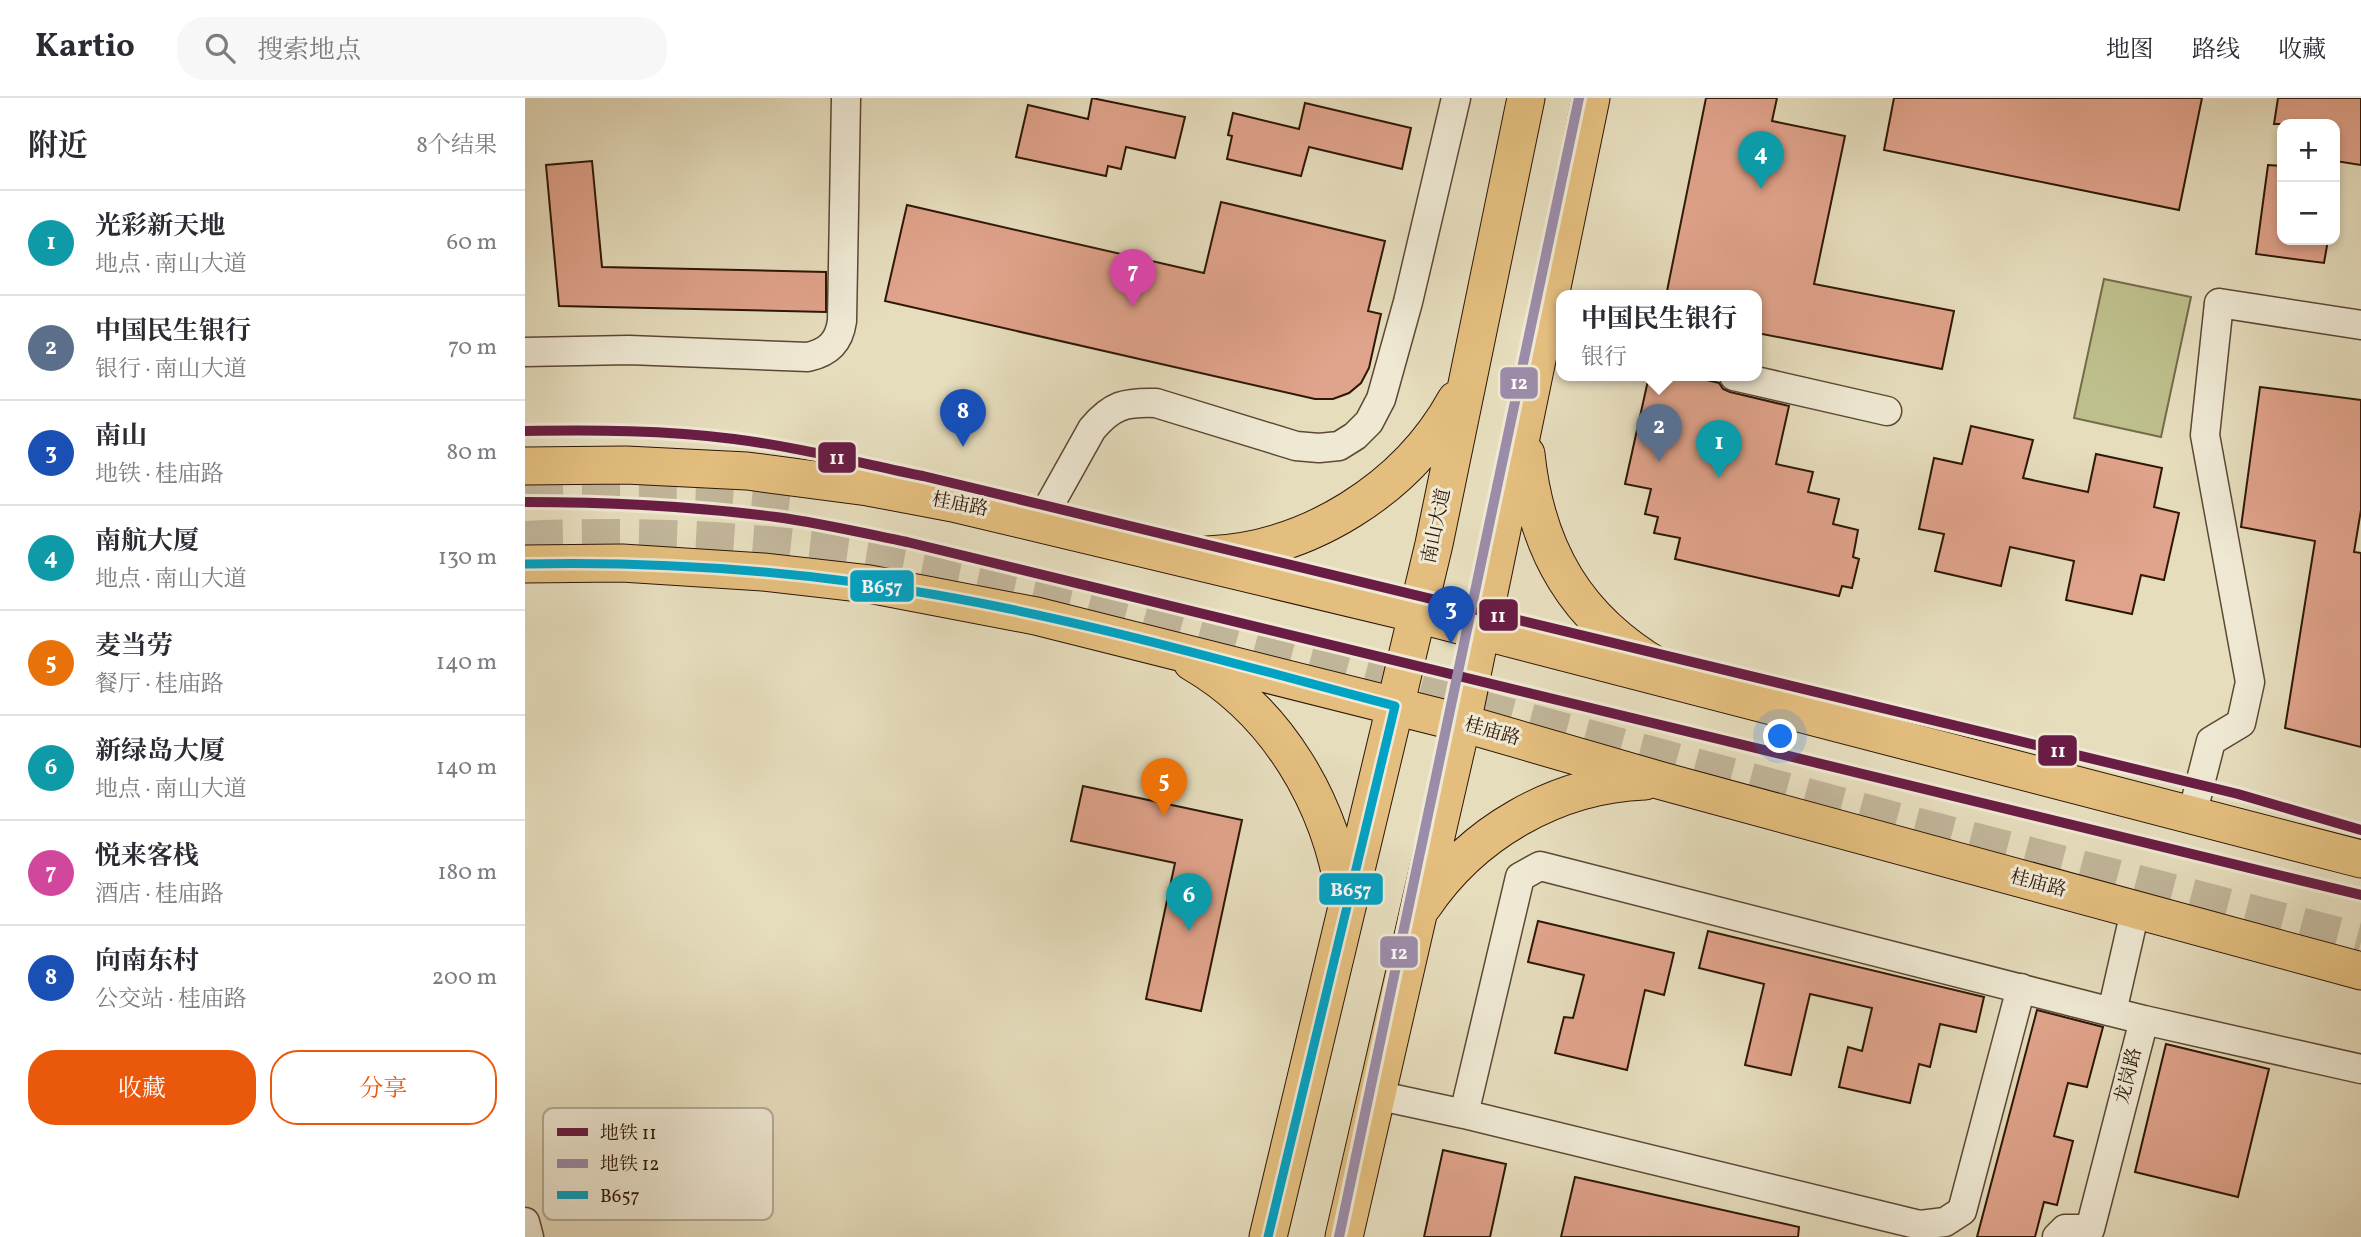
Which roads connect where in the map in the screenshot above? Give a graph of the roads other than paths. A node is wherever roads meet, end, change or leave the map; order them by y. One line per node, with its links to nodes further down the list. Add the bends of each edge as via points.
1 (846, 98): 9 (street, via 842,321 841,332 830,348 808,357 640,350)
2 (1456, 98): 15 (street, via 1408,302 1381,399 1369,422 1339,446 1319,448 1296,446 1156,403 1118,406 1092,429)
3 (1526, 98): 10 (main road, 南山大道)
4 (1591, 98): 5 (main road)
5 (1559, 290)
6 (1556, 309): 8 (main road)
7 (2361, 325): 25 (street, via 2220,303 2205,435 2251,682 2241,723 2211,741)
8 (1551, 339): 12 (main road)
9 (525, 352)
10 (1468, 378): 16 (main road, via 1431,439 1389,481 1351,510 1263,547); 18 (main road, 南山大道)
11 (1756, 381): 13 (street)
12 (1530, 391): 19 (main road); 21 (main road, via 1525,453 1529,484 1535,514 1560,570 1577,596 1619,641 1671,675)
13 (1887, 411)
14 (525, 466): 15 (main road, 桂庙路, via 626,465 759,472 868,487)
15 (1040, 522): 16 (main road, 桂庙路)
16 (1180, 556): 18 (main road, 桂庙路)
17 (525, 564): 20 (main road, 桂庙路, via 622,563 869,584 1036,615)
18 (1417, 614): 19 (main road, 桂庙路); 22 (main road, 南山大道)
19 (1481, 632): 21 (main road, 桂庙路); 23 (main road)
20 (1167, 648): 22 (main road, 桂庙路); 27 (main road, via 1232,690 1291,756 1334,846)
21 (1699, 687): 25 (main road, 桂庙路)
22 (1395, 706): 23 (main road, 桂庙路); 27 (main road, 南山大道)
23 (1462, 723): 24 (main road, 桂庙路); 29 (main road)
24 (1662, 781): 28 (main road, 桂庙路); 29 (main road, via 1602,786 1546,803 1520,817 1494,832 1450,871)
25 (2192, 815): 26 (main road, 桂庙路)
26 (2361, 859)
27 (1347, 911): 39 (main road, 南山大道)
28 (2135, 911): 30 (main road, 桂庙路); 32 (street)
29 (1415, 919): 35 (main road)
30 (2361, 971)
31 (2021, 988): 32 (street); 36 (street, via 1962,1211 1945,1222 1920,1225); 36 (street, via 1540,866 1520,877)
32 (2112, 1012): 33 (street)
33 (2144, 1020): 34 (street); 41 (street, 龙岗路, via 2090,1229 2065,1229)
34 (2361, 1069)
35 (1376, 1095): 36 (street); 40 (main road)
36 (1464, 1114)
37 (525, 1222): 38 (street)
38 (529, 1237)
39 (1268, 1237)
40 (1344, 1237)
41 (2057, 1237)

